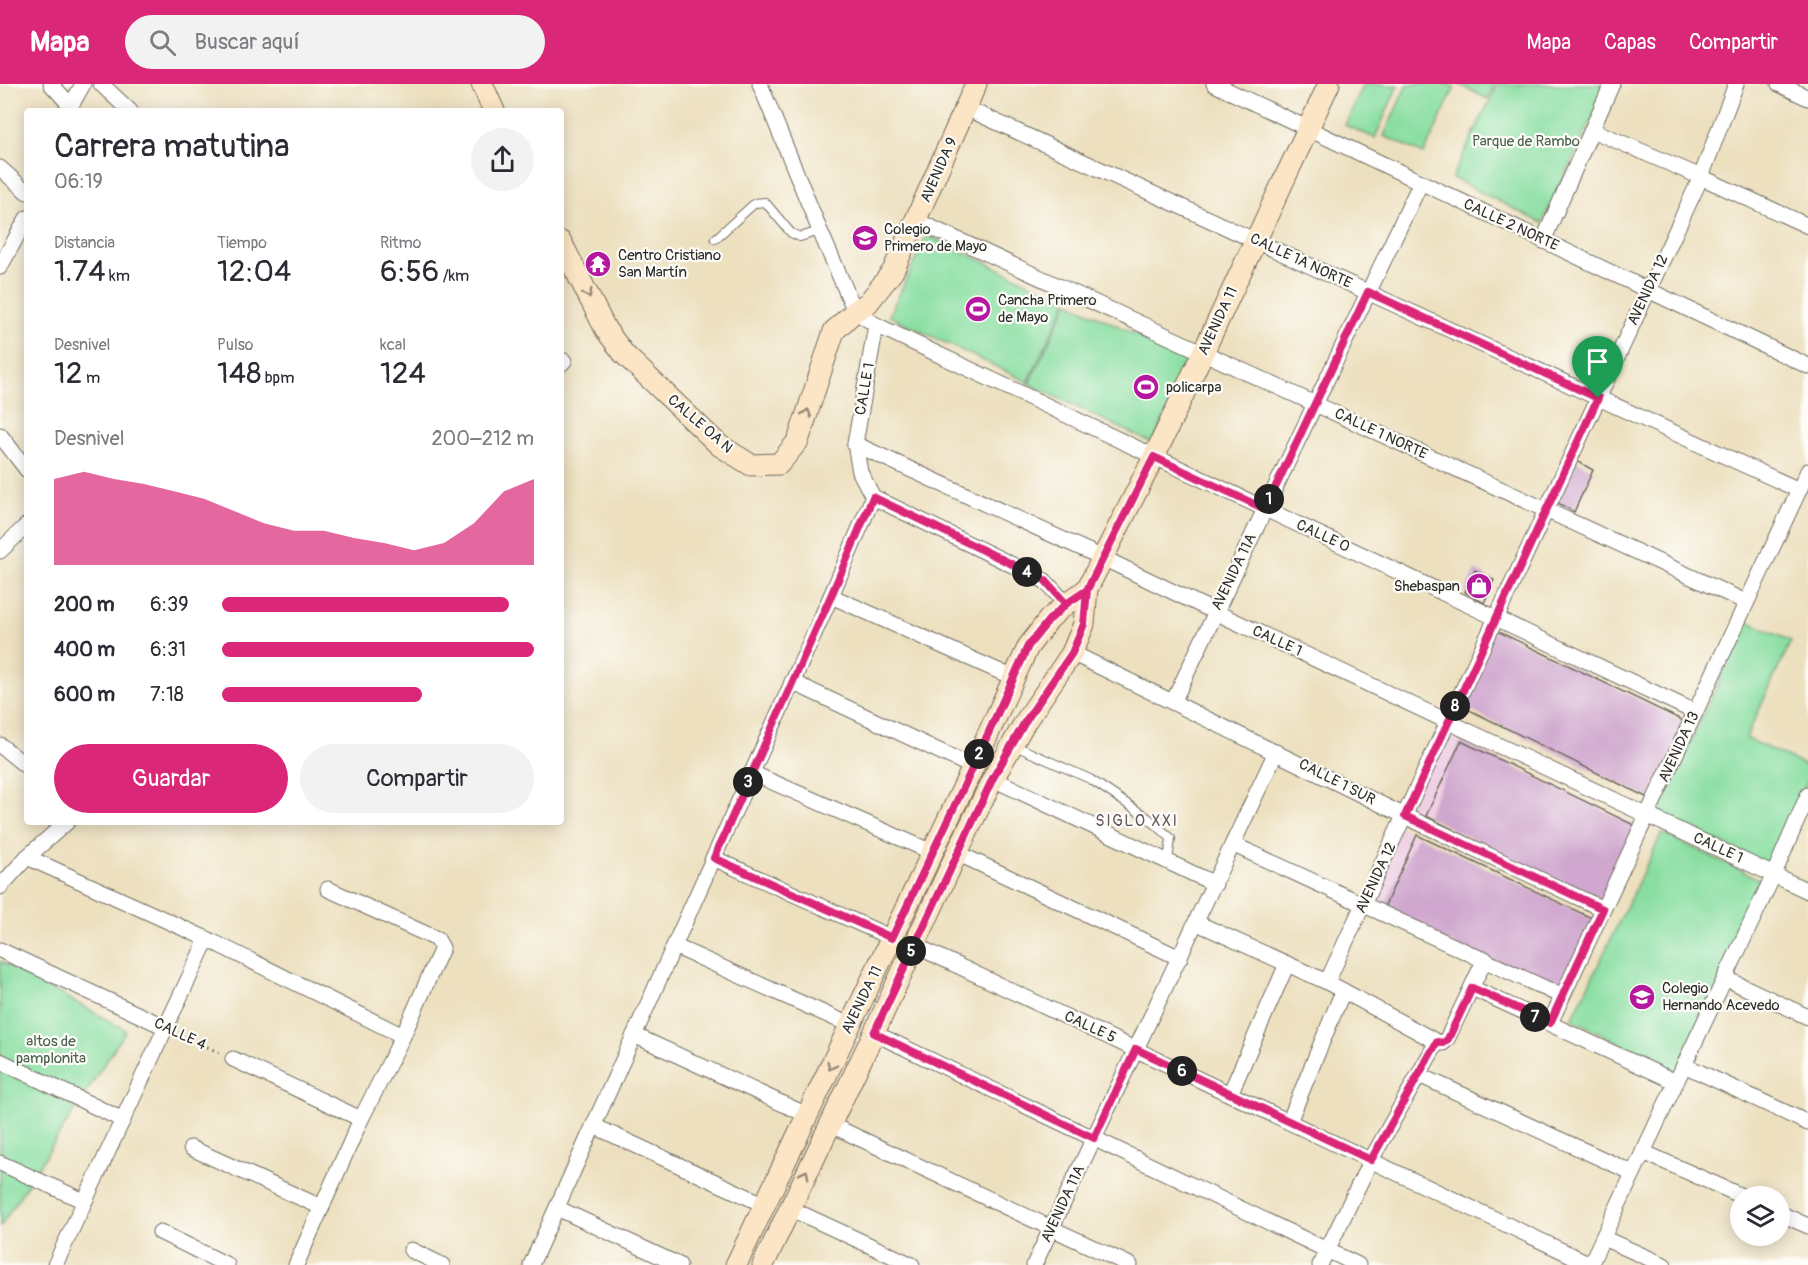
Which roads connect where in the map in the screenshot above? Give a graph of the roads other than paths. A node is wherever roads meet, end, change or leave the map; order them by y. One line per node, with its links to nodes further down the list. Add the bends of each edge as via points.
1 (51, 84): 13 (street)
2 (83, 84): 13 (street)
3 (101, 84): 14 (street)
4 (482, 84): 15 (street)
5 (976, 84): 16 (street, AVENIDA 9)
6 (1214, 84): 17 (street, CALLE 2 NORTE)
7 (1329, 84): 17 (street, AVENIDA 11)
8 (1612, 84): 18 (street)
9 (1736, 84): 20 (street, AVENIDA 12)
10 (1779, 84): 12 (street)
11 (763, 85): 26 (street)
12 (1808, 98)
13 (69, 108)
14 (127, 108)
15 (493, 108)
16 (966, 108): 23 (street, AVENIDA 9); 28 (street, CALLE 1A NORTE)
17 (1308, 129): 21 (street, CALLE 2 NORTE); 28 (street, AVENIDA 11)
18 (1592, 130): 20 (street); 29 (street)
19 (0, 168): 22 (street)
20 (1701, 177): 25 (street); 32 (street, AVENIDA 12)
21 (1421, 182): 29 (street, CALLE 2 NORTE); 33 (street, AVENIDA 11A)
22 (24, 189)
23 (916, 221): 34 (street, AVENIDA 9, via 893,271 868,303); 36 (street, CALLE 1 NORTE)
24 (24, 223): 31 (street)
25 (1808, 226)
26 (820, 231): 27 (lane, via 800,237 791,233 765,202 755,203); 34 (street)
27 (715, 239)
28 (1256, 241): 33 (street, CALLE 1A NORTE); 36 (street, AVENIDA 11)
29 (1544, 241): 32 (street, CALLE 2 NORTE)
30 (564, 248): 34 (street, CALLE 0A N, one-way to 34, via 606,330 624,354 719,445 751,465 779,464 798,441 834,331)
31 (0, 267)
32 (1648, 290): 37 (street, CALLE 2 NORTE); 38 (street, AVENIDA 12)
33 (1368, 292): 38 (street, CALLE 1A NORTE); 39 (street, AVENIDA 11A)
34 (855, 311): 35 (street, CALLE 0)
35 (876, 325): 41 (street, CALLE 1); 42 (street, CALLE 0)
36 (1203, 352): 39 (street, CALLE 1 NORTE); 42 (street, AVENIDA 11)
37 (1808, 366)
38 (1598, 398): 45 (street, CALLE 1A NORTE); 48 (street, AVENIDA 12)
39 (1315, 404): 47 (street, AVENIDA 11A); 48 (street, CALLE 1 NORTE)
40 (0, 435): 43 (street)
41 (855, 444): 46 (street, via 860,472); 51 (street, CALLE 1)
42 (1154, 457): 47 (street, CALLE 0); 51 (street, AVENIDA 11)
43 (24, 466)
44 (1808, 471): 45 (street, AVENIDA 13)
45 (1799, 490): 54 (street, AVENIDA 13)
46 (873, 497): 53 (street); 55 (street, via 1045,580)
47 (1265, 509): 56 (street, AVENIDA 11A); 57 (street, CALLE 0)
48 (1546, 510): 54 (street, CALLE 1 NORTE); 57 (street, AVENIDA 12)
49 (24, 528): 50 (street)
50 (0, 551)
51 (1103, 558): 52 (street, AVENIDA 11); 56 (street, CALLE 1)
52 (1087, 590): 55 (street, AVENIDA 11); 58 (street, AVENIDA 11, via 1084,624)
53 (831, 596): 59 (street); 60 (street)
54 (1746, 602): 62 (street, AVENIDA 13)
55 (1066, 604): 59 (street, AVENIDA 11, via 1028,646)
56 (1215, 612): 61 (street, AVENIDA 11A); 63 (street, CALLE 1)
57 (1496, 618): 62 (street, CALLE 0); 63 (street, AVENIDA 12)
58 (1072, 653): 61 (street, CALLE 1 SUR); 65 (street, AVENIDA 11)
59 (1014, 678): 68 (street, AVENIDA 11)
60 (792, 682): 68 (street); 69 (street)
61 (1173, 702): 66 (street, CALLE 1 SUR)
62 (1695, 712): 72 (street, AVENIDA 13)
63 (1448, 722): 72 (street, CALLE 1); 73 (street, AVENIDA 12)
64 (0, 745): 67 (street)
65 (1012, 745): 70 (street, AVENIDA 11); 80 (lane, via 1090,779 1148,818 1171,838)
66 (1276, 752): 73 (street, CALLE 1 SUR); 75 (street, AVENIDA 11A)
67 (24, 764)
68 (973, 767): 76 (street, AVENIDA 11)
69 (752, 773): 76 (street); 79 (street)
70 (993, 778): 77 (street, AVENIDA 11); 80 (street)
71 (1808, 795): 81 (street)
72 (1647, 815): 81 (street, CALLE 1); 87 (street, AVENIDA 13)
73 (1405, 816): 86 (street, AVENIDA 12); 87 (street, CALLE 1 SUR)
74 (64, 825): 78 (street)
75 (1234, 846): 82 (street, AVENIDA 11A); 86 (street)
76 (932, 852): 89 (street, AVENIDA 11)
77 (957, 853): 91 (street, AVENIDA 11); 94 (street)
78 (27, 857): 83 (street); 90 (street)
79 (714, 858): 89 (street); 92 (street)
80 (1168, 861): 82 (street)
81 (1774, 874): 85 (street, CALLE 1); 97 (street)
82 (1215, 884): 88 (street, AVENIDA 11A)
83 (0, 888)
84 (328, 889): 108 (street, via 437,939 442,948)
85 (1808, 891)
86 (1364, 905): 95 (street); 98 (street, AVENIDA 12)
87 (1603, 909): 101 (street, AVENIDA 13)
88 (1197, 923): 94 (street, AVENIDA 11A); 96 (street)
89 (892, 938): 104 (street, AVENIDA 11)
90 (207, 939): 105 (street); 108 (street)
91 (914, 945): 106 (street, AVENIDA 11); 110 (street, CALLE 5)
92 (674, 946): 104 (street); 107 (street)
93 (0, 950): 105 (street, CALLE 4)
94 (1180, 958): 110 (street, AVENIDA 11A)
95 (1485, 959): 99 (street); 101 (street)
96 (1287, 964): 98 (street); 116 (street)
97 (1725, 978): 102 (street); 113 (street)
98 (1327, 982): 100 (street)
99 (1472, 988): 103 (street); 109 (street, via 1448,1039)
100 (1343, 991): 109 (street); 120 (street)
101 (1562, 996): 103 (street, AVENIDA 13)
102 (1808, 1017)
103 (1550, 1023): 115 (street)
104 (850, 1025): 117 (street, AVENIDA 11, one-way to 117)
105 (165, 1027): 119 (street)
106 (874, 1033): 122 (street, AVENIDA 11); 124 (street)
107 (634, 1035): 117 (street); 123 (street)
108 (403, 1036): 118 (street)
109 (1437, 1042): 114 (street)
110 (1136, 1049): 116 (street, CALLE 5); 124 (street, AVENIDA 11A)
111 (233, 1059): 118 (street)
112 (0, 1061): 119 (street)
113 (1684, 1065): 115 (street); 121 (street)
114 (1419, 1075): 127 (street); 129 (street)
115 (1676, 1082): 126 (street)
116 (1230, 1094): 120 (street, CALLE 5)
117 (807, 1115): 132 (street, AVENIDA 11)
118 (361, 1119): 133 (street)
119 (123, 1120): 131 (street)
120 (1289, 1122): 127 (street, CALLE 5)
121 (1808, 1123)
122 (829, 1124): 135 (street, AVENIDA 11, one-way to 122); 138 (street)
123 (594, 1126): 132 (street); 134 (street)
124 (1094, 1138): 138 (street, AVENIDA 11A); 142 (street)
125 (191, 1148): 133 (street)
126 (1643, 1152): 129 (street); 130 (street)
127 (1371, 1160): 142 (street); 156 (street, CALLE 5)
128 (0, 1163): 131 (street)
129 (1633, 1173): 140 (street)
130 (1730, 1191)
131 (84, 1201): 144 (street)
132 (765, 1205): 149 (street, AVENIDA 11)
133 (321, 1207): 146 (street)
134 (557, 1208): 147 (street); 148 (street)
135 (789, 1208): 150 (street, AVENIDA 11); 151 (street)
136 (1790, 1217): 137 (street)
137 (1808, 1226)
138 (1051, 1228): 152 (street, AVENIDA 11A); 153 (street)
139 (160, 1232): 145 (street)
140 (1603, 1238): 156 (street); 157 (street)
141 (411, 1250): 143 (street)
142 (1327, 1250): 154 (street); 155 (street)
143 (434, 1263)
144 (55, 1265)
145 (227, 1265)
146 (297, 1265)
147 (531, 1265)
148 (679, 1265)
149 (736, 1265)
150 (763, 1265)
151 (912, 1265)
152 (1034, 1265)
153 (1130, 1265)
154 (1320, 1265)
155 (1358, 1265)
156 (1590, 1265)
157 (1664, 1265)

